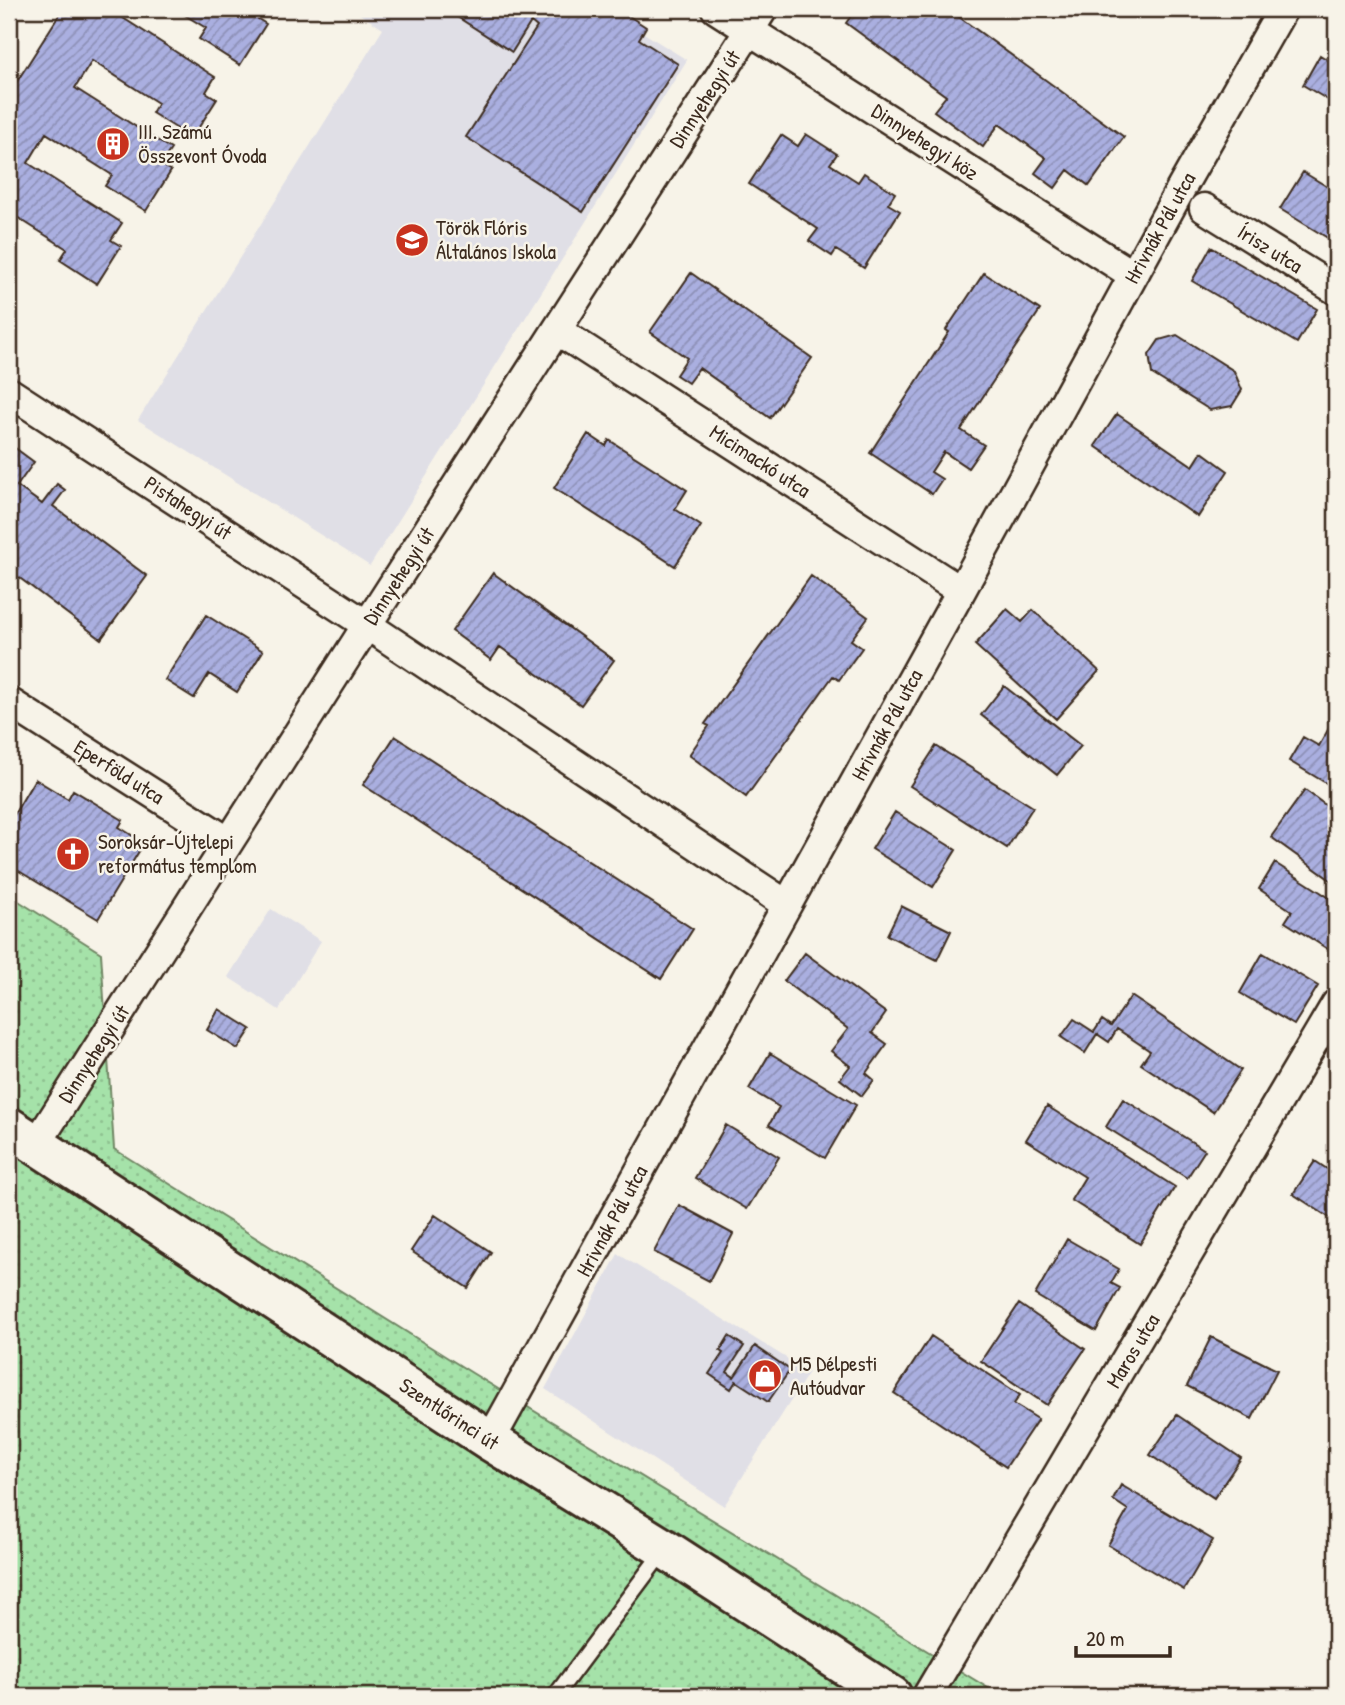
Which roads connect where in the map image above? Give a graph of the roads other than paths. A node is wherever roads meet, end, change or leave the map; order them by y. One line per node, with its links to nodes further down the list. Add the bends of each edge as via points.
1 (716, 9): 3 (street, Dinnyehegyi köz)
2 (1283, 9): 5 (street, Hrivnák Pál utca)
3 (756, 19): 5 (street, Dinnyehegyi köz); 7 (street, Dinnyehegyi út)
4 (1204, 208): 6 (street, Írisz utca)
5 (1133, 275): 9 (street, Hrivnák Pál utca)
6 (1336, 290)
7 (558, 331): 9 (street, Micimackó utca); 10 (street, Dinnyehegyi út)
8 (9, 392): 10 (street, Pistahegyi út)
9 (961, 591): 13 (street, Hrivnák Pál utca)
10 (367, 625): 12 (street, Dinnyehegyi út); 13 (street, Pistahegyi út)
11 (9, 702): 12 (street, Eperföld utca)
12 (229, 842): 15 (street, Dinnyehegyi út)
13 (787, 905): 16 (street, Hrivnák Pál utca)
14 (1336, 1004): 20 (street, Maros utca)
15 (23, 1136): 16 (main road, Szentlőrinci út)
16 (490, 1441): 17 (main road, Szentlőrinci út)
17 (664, 1549): 18 (lane); 19 (main road, Szentlőrinci út)
18 (555, 1696)
19 (892, 1696)
20 (927, 1696)

